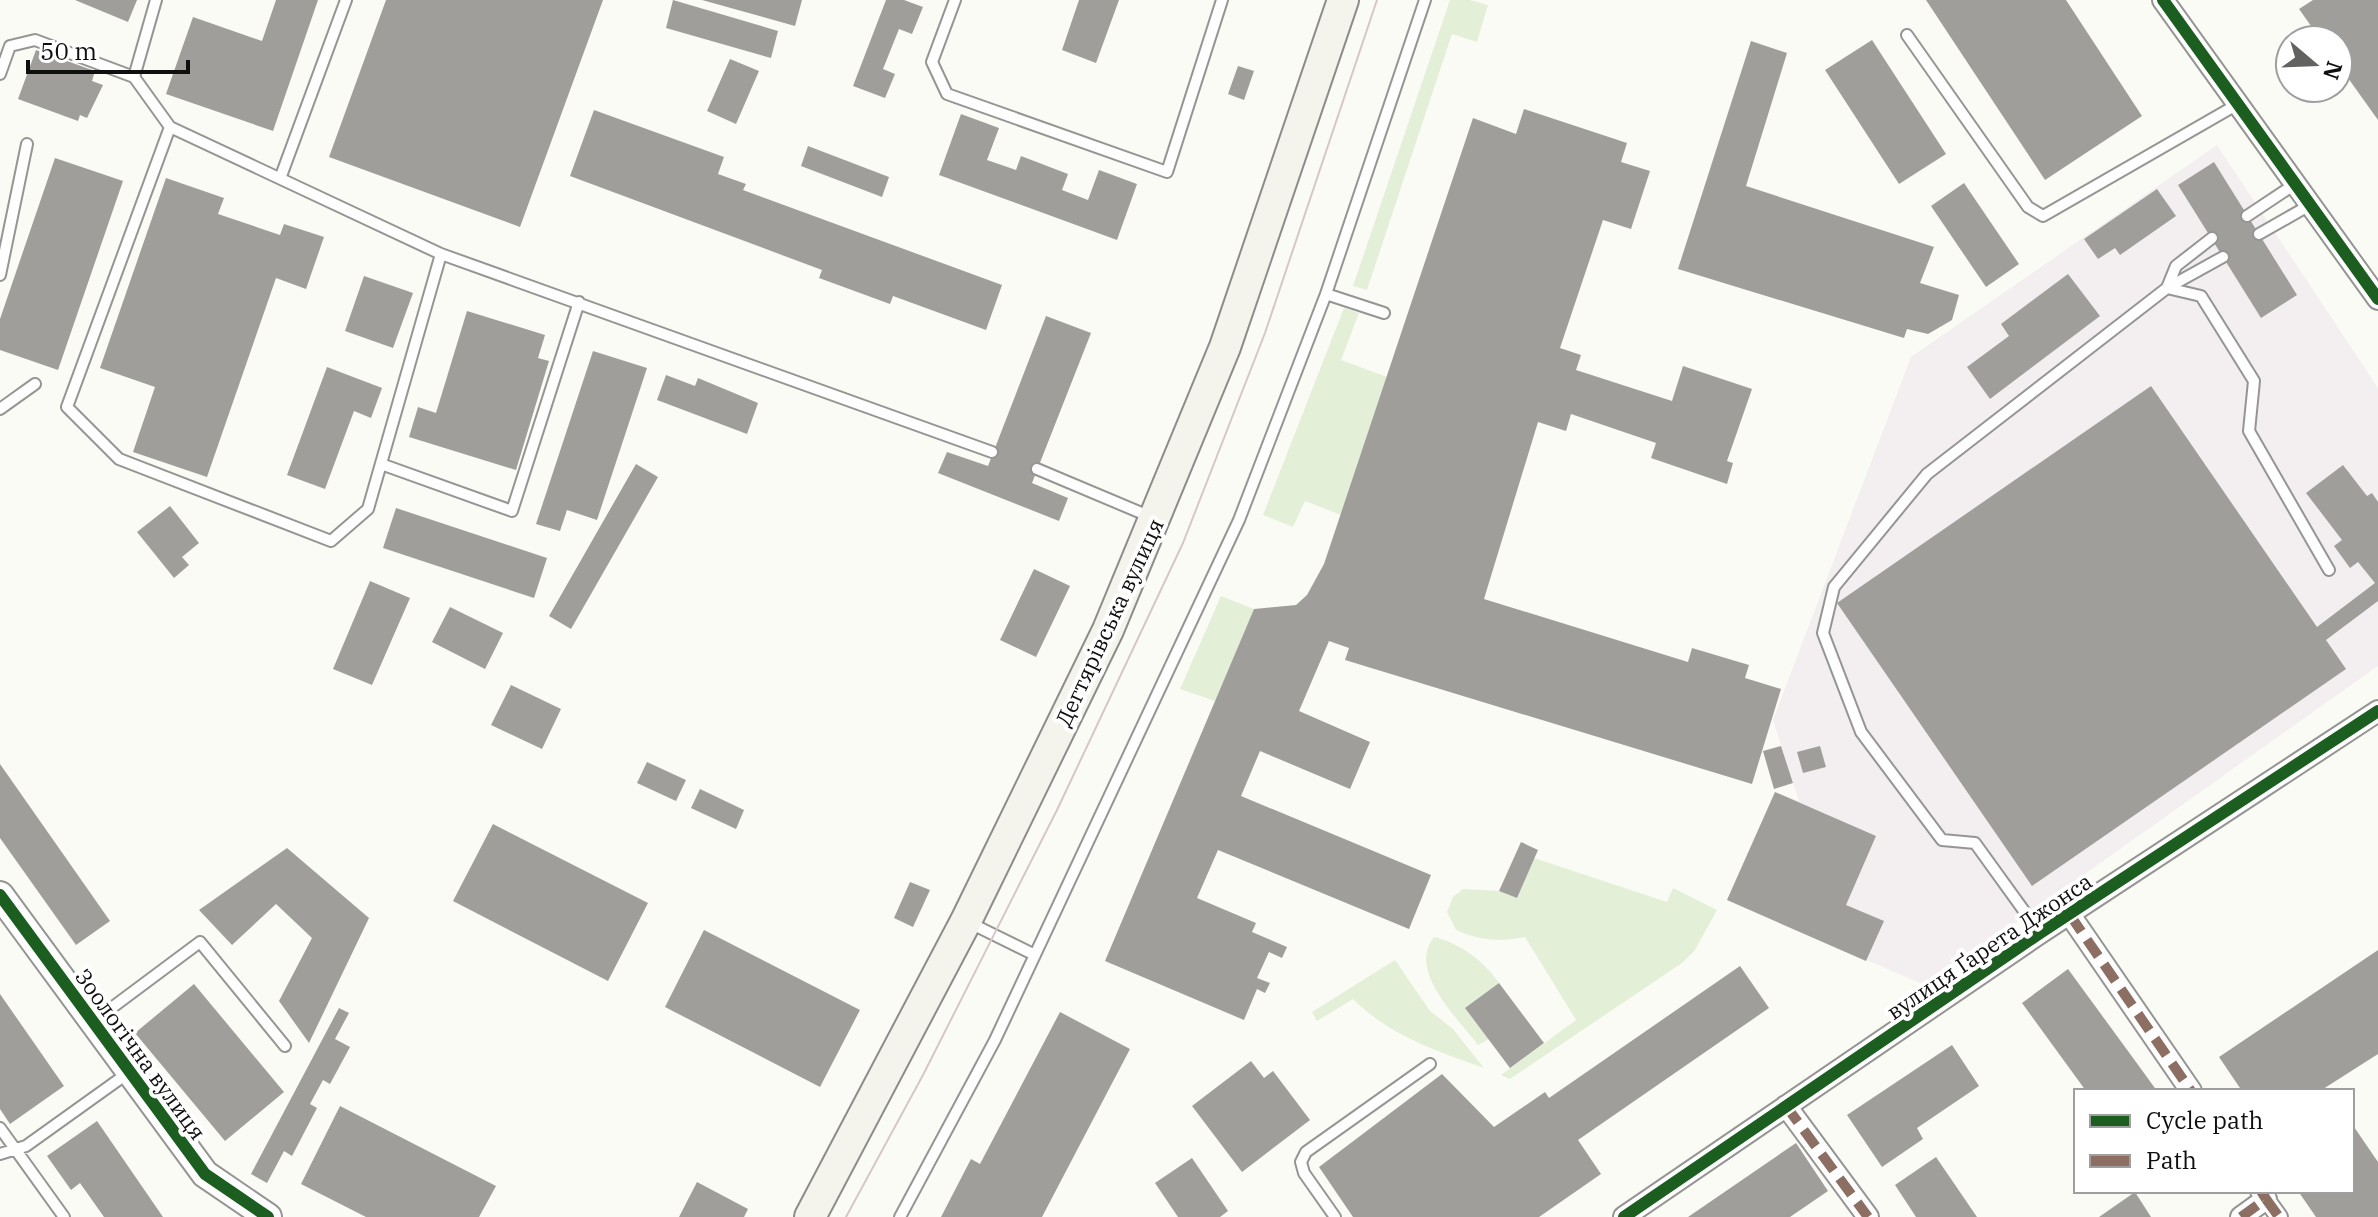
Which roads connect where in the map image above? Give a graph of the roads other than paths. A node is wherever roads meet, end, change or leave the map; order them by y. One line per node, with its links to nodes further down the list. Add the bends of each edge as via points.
1 (156, 0): 10 (lane)
2 (346, 0): 14 (lane)
3 (955, 0): 4 (lane, via 932,62 947,94 1167,172)
4 (1222, 0)
5 (1343, 0): 33 (main road, Дегтярівська вулиця, via 1231,333)
6 (1425, 0): 24 (lane)
7 (2163, 0): 11 (street)
8 (1907, 35): 11 (lane, via 2028,207 2043,216)
9 (0, 74): 10 (lane, via 10,46 35,40)
10 (134, 77): 12 (lane)
11 (2238, 104): 15 (street)
12 (170, 127): 14 (lane); 31 (lane, via 67,407 119,459 331,541 368,509)
13 (27, 144): 22 (lane)
14 (281, 176): 20 (lane)
15 (2295, 184): 16 (street); 17 (lane)
16 (2310, 205): 18 (lane); 25 (street)
17 (2247, 216)
18 (2259, 234)
19 (2212, 238): 23 (lane, via 2176,266)
20 (441, 254): 26 (lane); 31 (lane)
21 (2223, 257): 23 (lane)
22 (0, 275)
23 (2167, 288): 34 (lane, via 2201,296 2254,381 2249,431); 39 (lane, via 1927,474 1834,587 1823,633 1861,732 1942,840 1975,843)
24 (1326, 294): 27 (lane); 40 (lane, via 1239,520)
25 (2378, 299)
26 (579, 302): 30 (lane); 31 (lane, via 512,511)
27 (1384, 313)
28 (35, 384): 29 (lane)
29 (0, 409)
30 (992, 452)
31 (381, 464)
32 (1037, 469): 33 (lane)
33 (1157, 519): 38 (main road, Дегтярівська вулиця)
34 (2329, 570)
35 (2378, 711): 37 (street, вулиця Ґарета Джонса)
36 (0, 895): 41 (street, Зоологічна вулиця)
37 (2070, 915): 39 (street, вулиця Ґарета Джонса); 45 (street)
38 (966, 921): 40 (lane); 53 (main road, Дегтярівська вулиця)
39 (2040, 933): 46 (street, вулиця Ґарета Джонса)
40 (1035, 955): 54 (lane)
41 (92, 1022): 42 (lane, via 200,942); 44 (street, Зоологічна вулиця)
42 (285, 1046)
43 (1430, 1064): 55 (lane, via 1306,1152 1301,1162 1304,1173)
44 (128, 1073): 48 (lane); 52 (street, Зоологічна вулиця, via 205,1174)
45 (2190, 1089)
46 (1786, 1106): 56 (street, вулиця Ґарета Джонса); 57 (street)
47 (0, 1128): 48 (lane)
48 (15, 1149): 49 (lane); 51 (lane)
49 (0, 1154)
50 (2264, 1195): 58 (street); 59 (street)
51 (64, 1217)
52 (268, 1217)
53 (810, 1217)
54 (900, 1217)
55 (1335, 1217)
56 (1624, 1217)
57 (1868, 1217)
58 (2241, 1217)
59 (2279, 1217)

